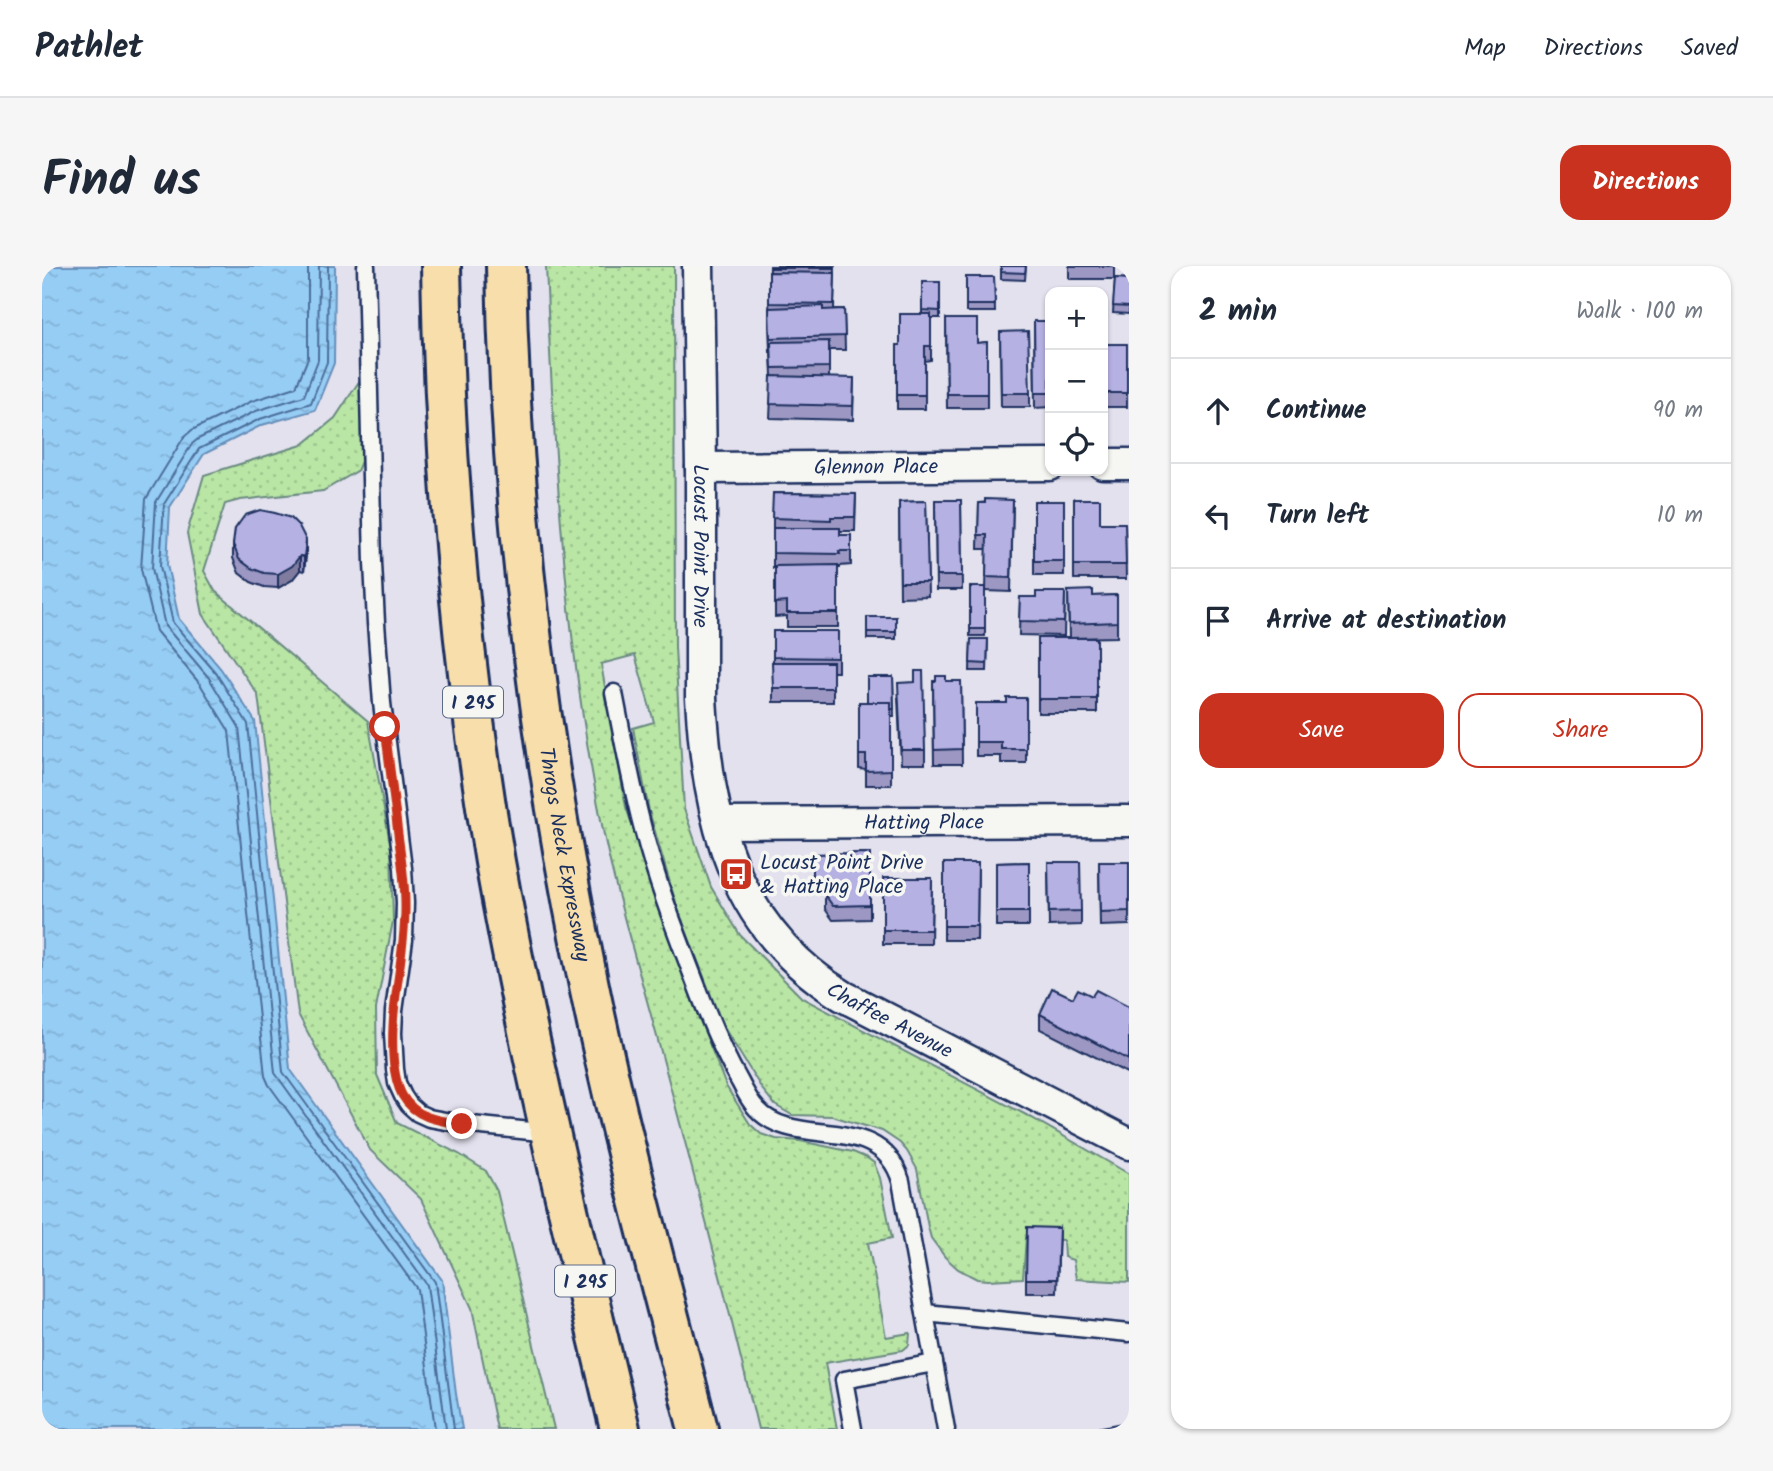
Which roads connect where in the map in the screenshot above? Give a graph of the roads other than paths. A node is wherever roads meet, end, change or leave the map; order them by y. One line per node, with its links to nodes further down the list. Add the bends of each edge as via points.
1 (366, 266): 12 (lane, via 376,623 405,904 393,1032 397,1083 409,1105 429,1118)
2 (441, 266): 12 (highway, I 295, via 449,457 469,674 495,860)
3 (506, 266): 18 (highway, Throgs Neck Expressway, via 519,513 557,818 606,1066)
4 (698, 266): 8 (street, Locust Point Drive)
5 (1108, 464): 6 (street)
6 (1129, 464)
7 (1045, 465): 8 (street, Glennon Place)
8 (701, 468): 11 (street, Locust Point Drive, via 701,698)
9 (614, 693): 14 (lane, via 643,830 662,894 727,1059 752,1103 770,1120 864,1140 890,1158 901,1181)
10 (1129, 821): 11 (street, Hatting Place)
11 (719, 823): 13 (street, Chaffee Avenue, via 726,851 757,915 786,952 824,984)
12 (550, 1133): 17 (highway, I 295)
13 (1129, 1144)
14 (925, 1312): 15 (lane); 16 (lane)
15 (1129, 1333)
16 (934, 1363): 19 (lane, via 844,1380); 20 (lane)
17 (620, 1429)
18 (698, 1429)
19 (853, 1429)
20 (946, 1429)

